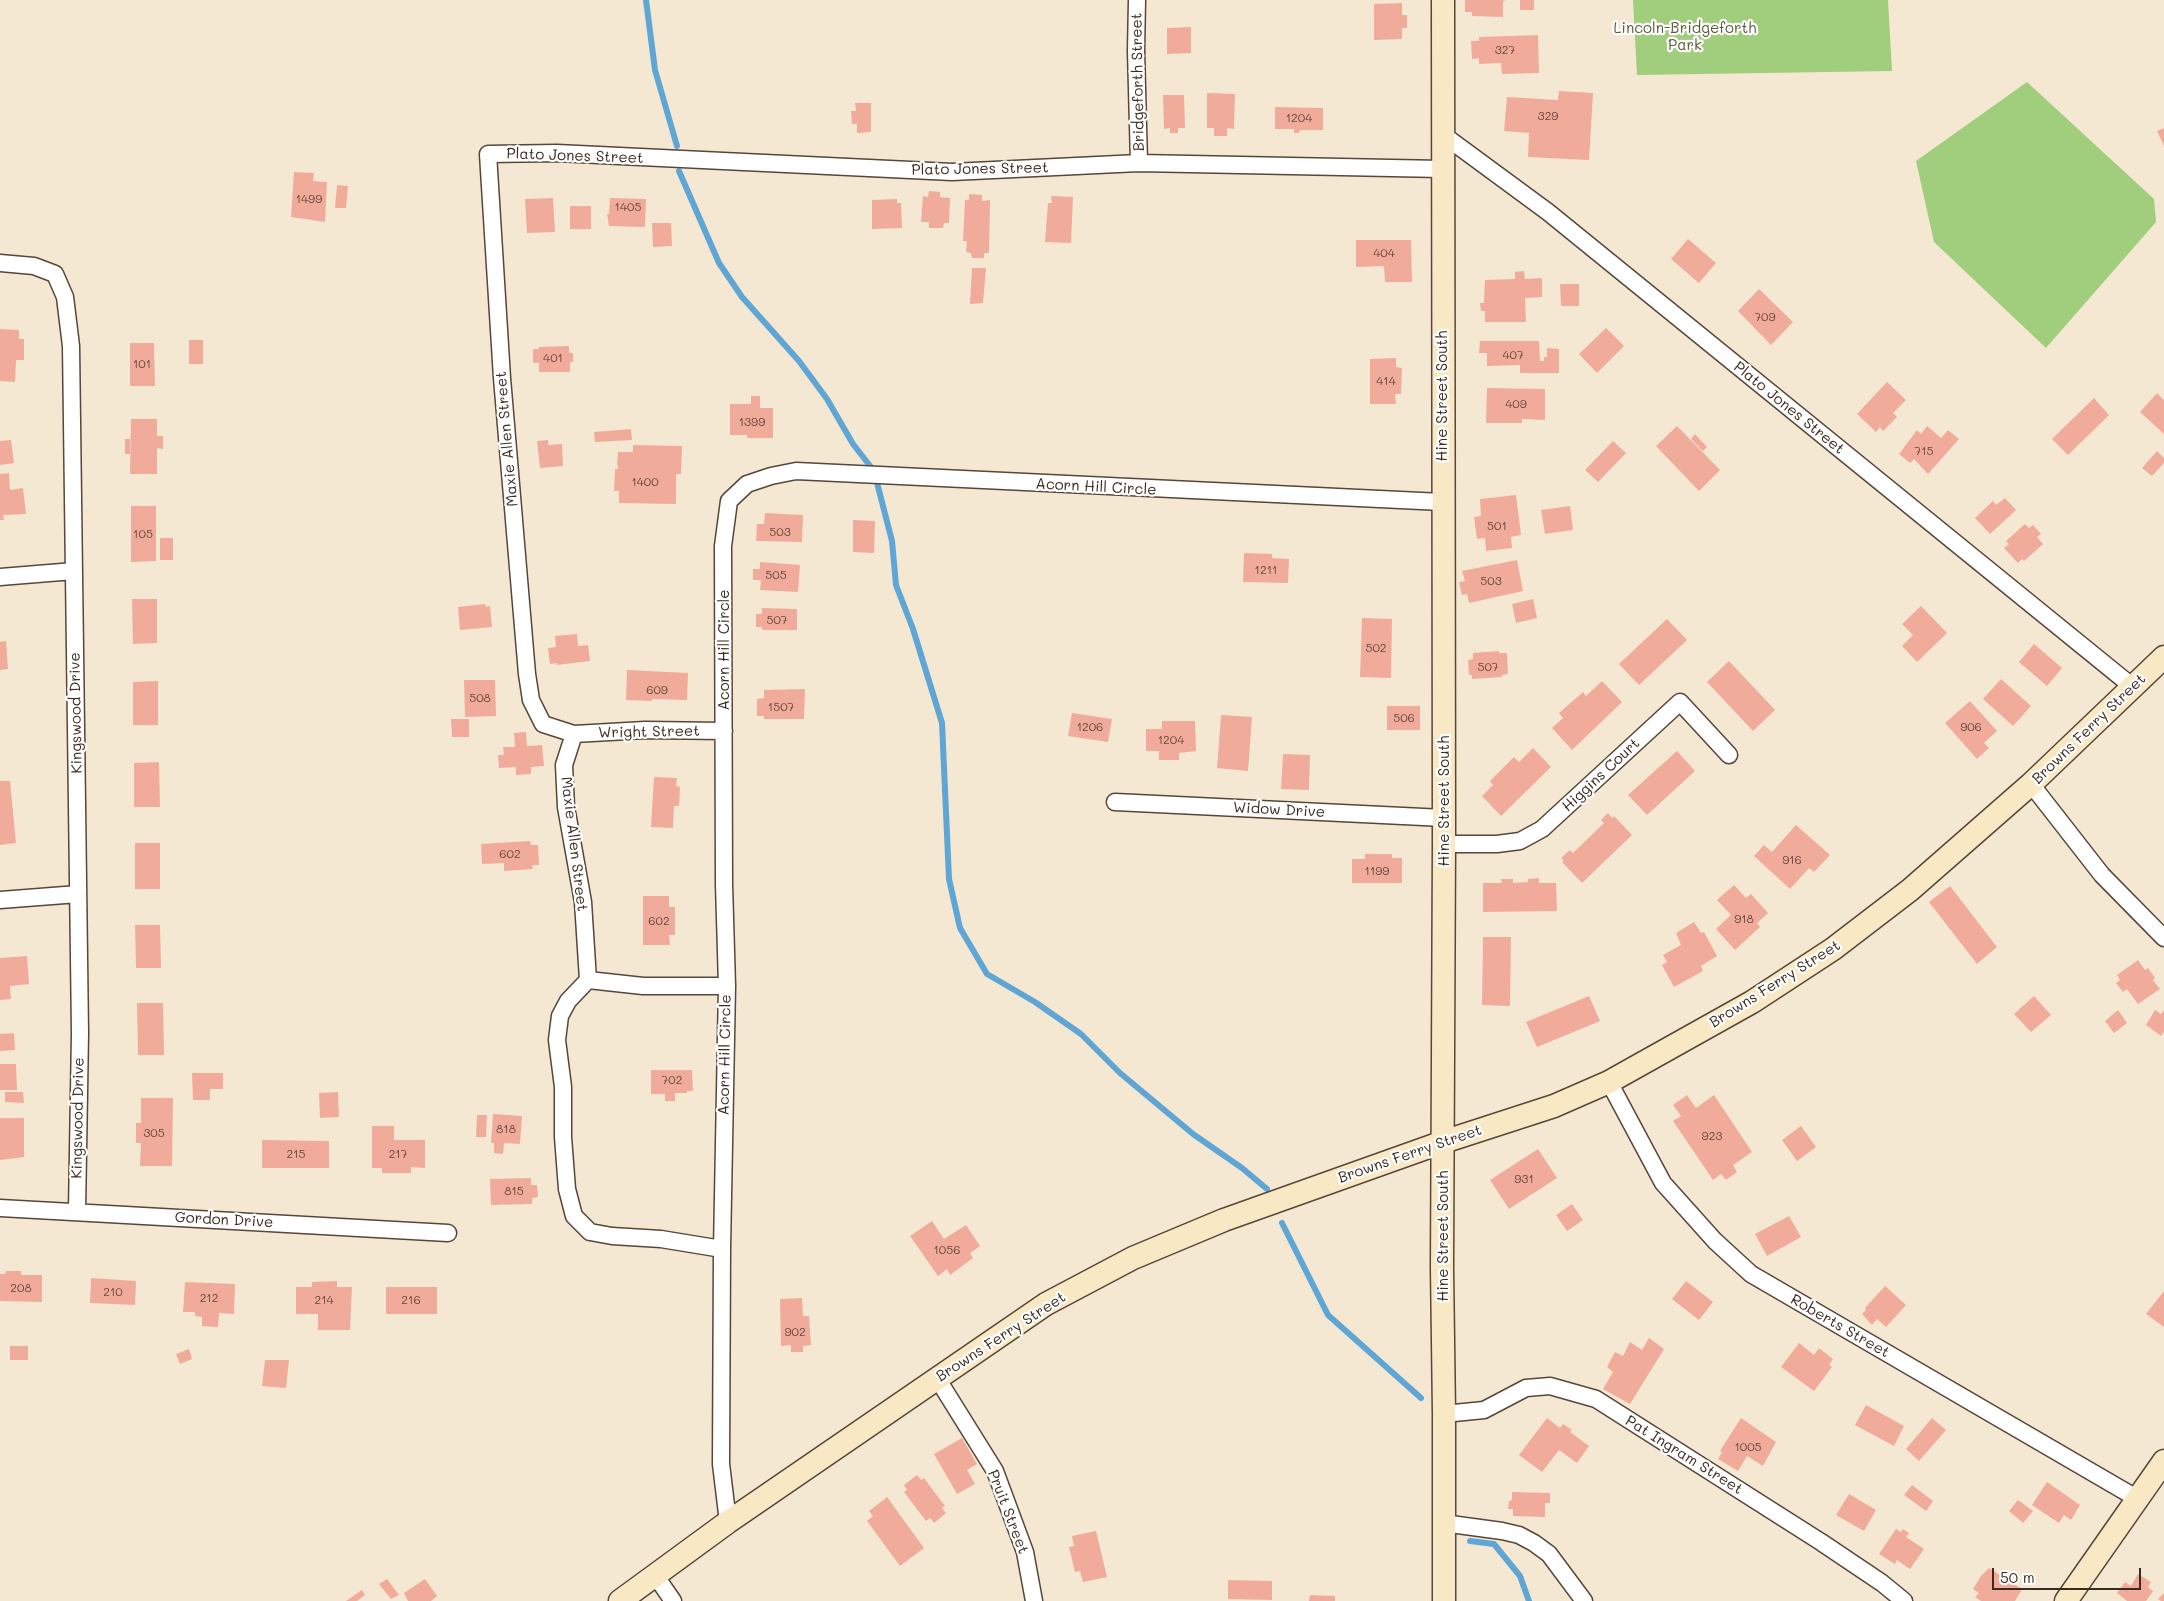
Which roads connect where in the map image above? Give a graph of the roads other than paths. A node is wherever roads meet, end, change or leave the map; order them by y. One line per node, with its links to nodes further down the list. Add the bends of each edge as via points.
1 (1137, 0): 5 (street, Bridgeforth Street)
2 (1443, 0): 3 (street, Hine Street South)
3 (1442, 134): 6 (street, Hine Street South); 12 (street, Plato Jones Street, via 1548,212)
4 (488, 154): 5 (street, Plato Jones Street, via 557,153 952,172); 14 (street, Maxie Allen Street, via 502,378 527,674 531,700 543,724)
5 (1139, 163): 6 (street, Plato Jones Street)
6 (1442, 169): 8 (street, Hine Street South)
7 (0, 263): 9 (street, Kingswood Drive, via 34,266 55,274 64,297 71,346)
8 (1442, 502): 13 (street, Acorn Hill Circle, via 796,471 771,476 747,484 729,501 723,546); 18 (street, Hine Street South)
9 (74, 571): 10 (street); 20 (street, Kingswood Drive)
10 (0, 577)
11 (2164, 657): 12 (street, Browns Ferry Street)
12 (2133, 687): 16 (street, Browns Ferry Street)
13 (724, 731): 14 (street, Wright Street, via 645,730); 24 (street, Acorn Hill Circle)
14 (574, 734): 23 (street, Maxie Allen Street, via 564,765 566,807 583,902)
15 (1729, 756): 19 (street, Higgins Court, via 1680,702 1542,829 1520,841)
16 (2031, 784): 22 (street, via 2102,875); 25 (street, Browns Ferry Street, via 1910,890 1833,948 1752,1002)
17 (1115, 802): 18 (street, Widow Drive)
18 (1444, 818): 19 (street, Hine Street South)
19 (1444, 844): 26 (street, Hine Street South)
20 (78, 894): 21 (street); 28 (street, Kingswood Drive)
21 (0, 900)
22 (2164, 938)
23 (588, 980): 24 (street, via 643,986); 30 (street, via 568,1001 560,1016 558,1040 567,1189 574,1216 590,1232)
24 (726, 986): 30 (street, Acorn Hill Circle)
25 (1609, 1082): 26 (street, Browns Ferry Street, via 1554,1106); 34 (street, Roberts Street, via 1663,1183 1715,1241 1751,1274)
26 (1444, 1142): 31 (street, Browns Ferry Street, via 1224,1220 1133,1258 1046,1304); 32 (street, Hine Street South)
27 (0, 1208): 28 (street, Gordon Drive)
28 (77, 1211): 29 (street, Gordon Drive)
29 (448, 1233)
30 (722, 1249): 35 (street, Acorn Hill Circle, via 722,1464)
31 (937, 1378): 35 (street, Browns Ferry Street); 40 (street, Pruit Street, via 995,1471 1025,1552)
32 (1444, 1414): 36 (street, Hine Street South); 43 (street, Pat Ingram Street, via 1484,1410 1526,1388 1550,1386 1596,1399 1821,1542)
33 (2164, 1461): 34 (street)
34 (2138, 1499): 44 (street)
35 (728, 1522): 37 (street, Browns Ferry Street)
36 (1443, 1523): 41 (street, Hine Street South); 42 (street, via 1502,1531 1534,1542 1549,1554)
37 (654, 1575): 38 (street, Browns Ferry Street); 39 (street)
38 (620, 1601)
39 (673, 1601)
40 (1034, 1601)
41 (1444, 1601)
42 (1584, 1601)
43 (1904, 1601)
44 (2066, 1601)

